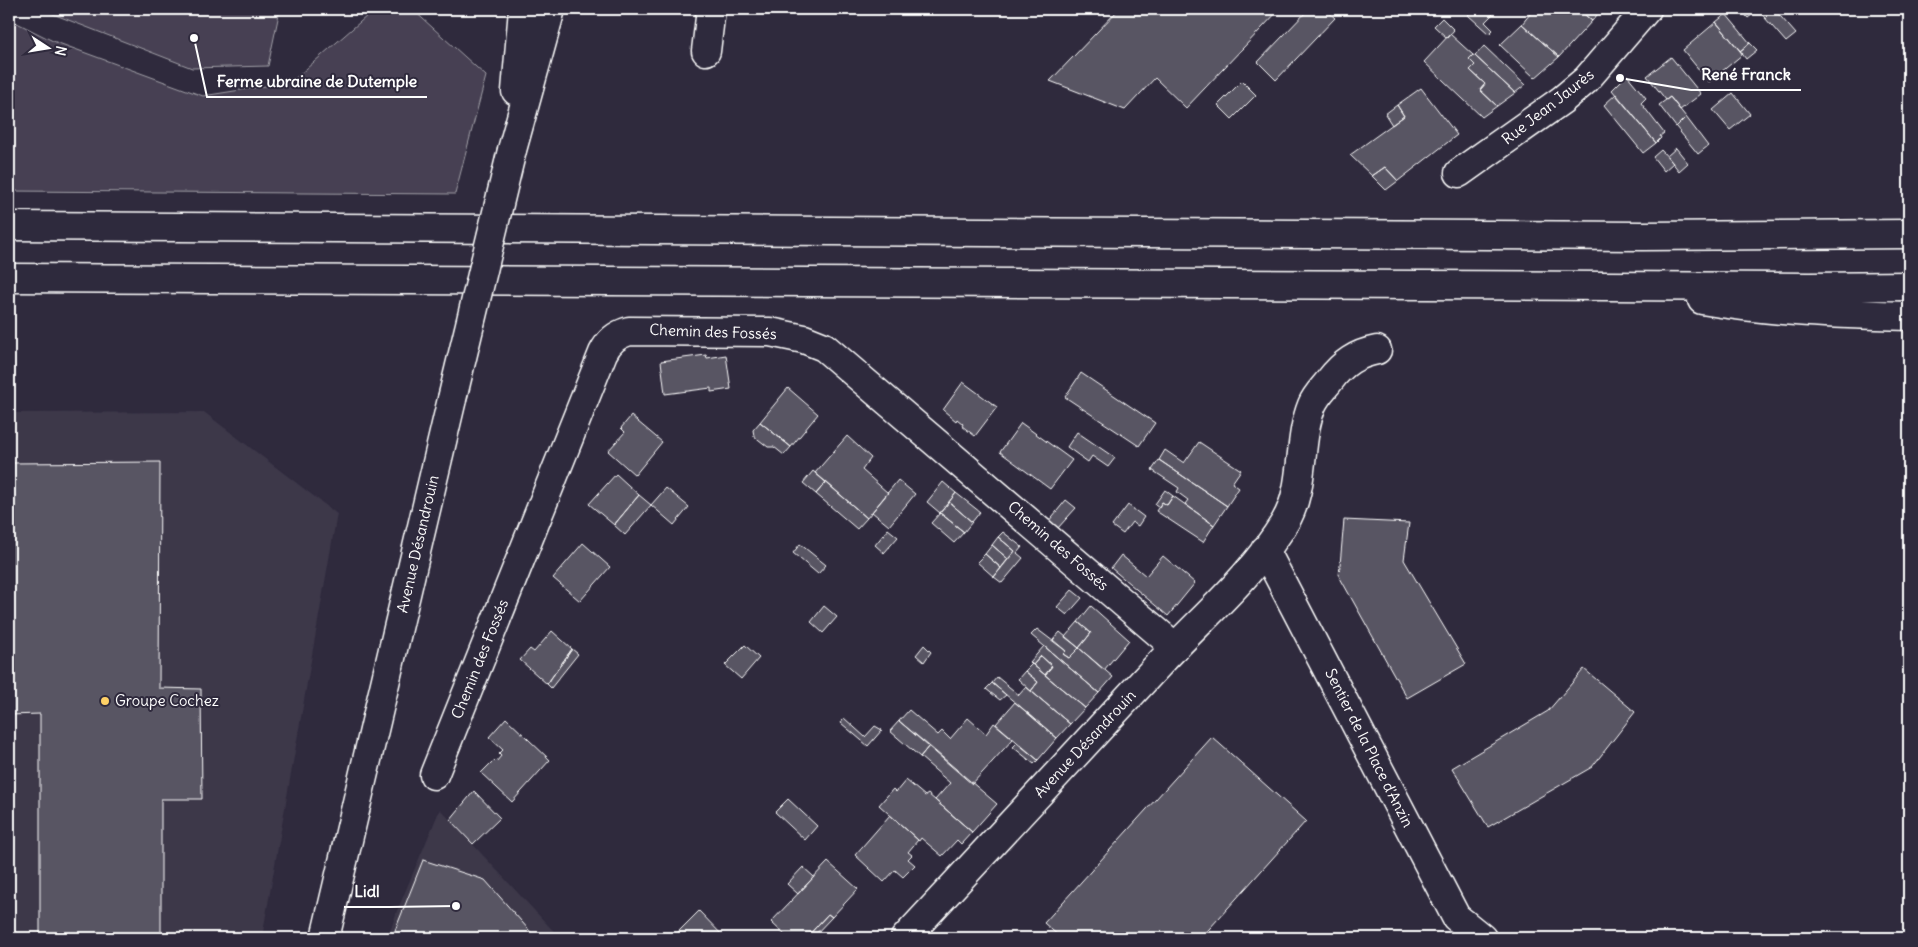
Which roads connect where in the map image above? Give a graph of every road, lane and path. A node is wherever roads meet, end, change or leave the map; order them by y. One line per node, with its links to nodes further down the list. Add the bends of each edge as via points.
1 (523, 9): 6 (main road, Avenue Désandrouin)
2 (551, 9): 6 (main road, Avenue Désandrouin)
3 (711, 9): 5 (main road)
4 (1647, 9): 7 (main road, Rue Jean Jaurès, via 1586,80)
5 (706, 52)
6 (512, 150): 18 (main road, Avenue Désandrouin, bridge)
7 (1459, 173)
8 (9, 226): 9 (main road, via 1642,236)
9 (1909, 234)
10 (9, 278): 11 (main road)
11 (1621, 286): 12 (main road); 13 (main road, via 1800,313)
12 (1909, 286)
13 (1909, 316)
14 (1378, 350): 15 (main road, Avenue Désandrouin, via 1364,352 1340,367 1313,403 1295,499 1287,519)
15 (1265, 550): 16 (main road, Avenue Désandrouin, via 1246,575); 20 (main road, Sentier de la Place d'Anzin, via 1456,917)
16 (1175, 647): 17 (main road, Chemin des Fossés, via 824,347 770,332 629,331 613,338 603,353); 19 (main road, Avenue Désandrouin)
17 (434, 775)
18 (325, 938)
19 (905, 938)
20 (1482, 938)

